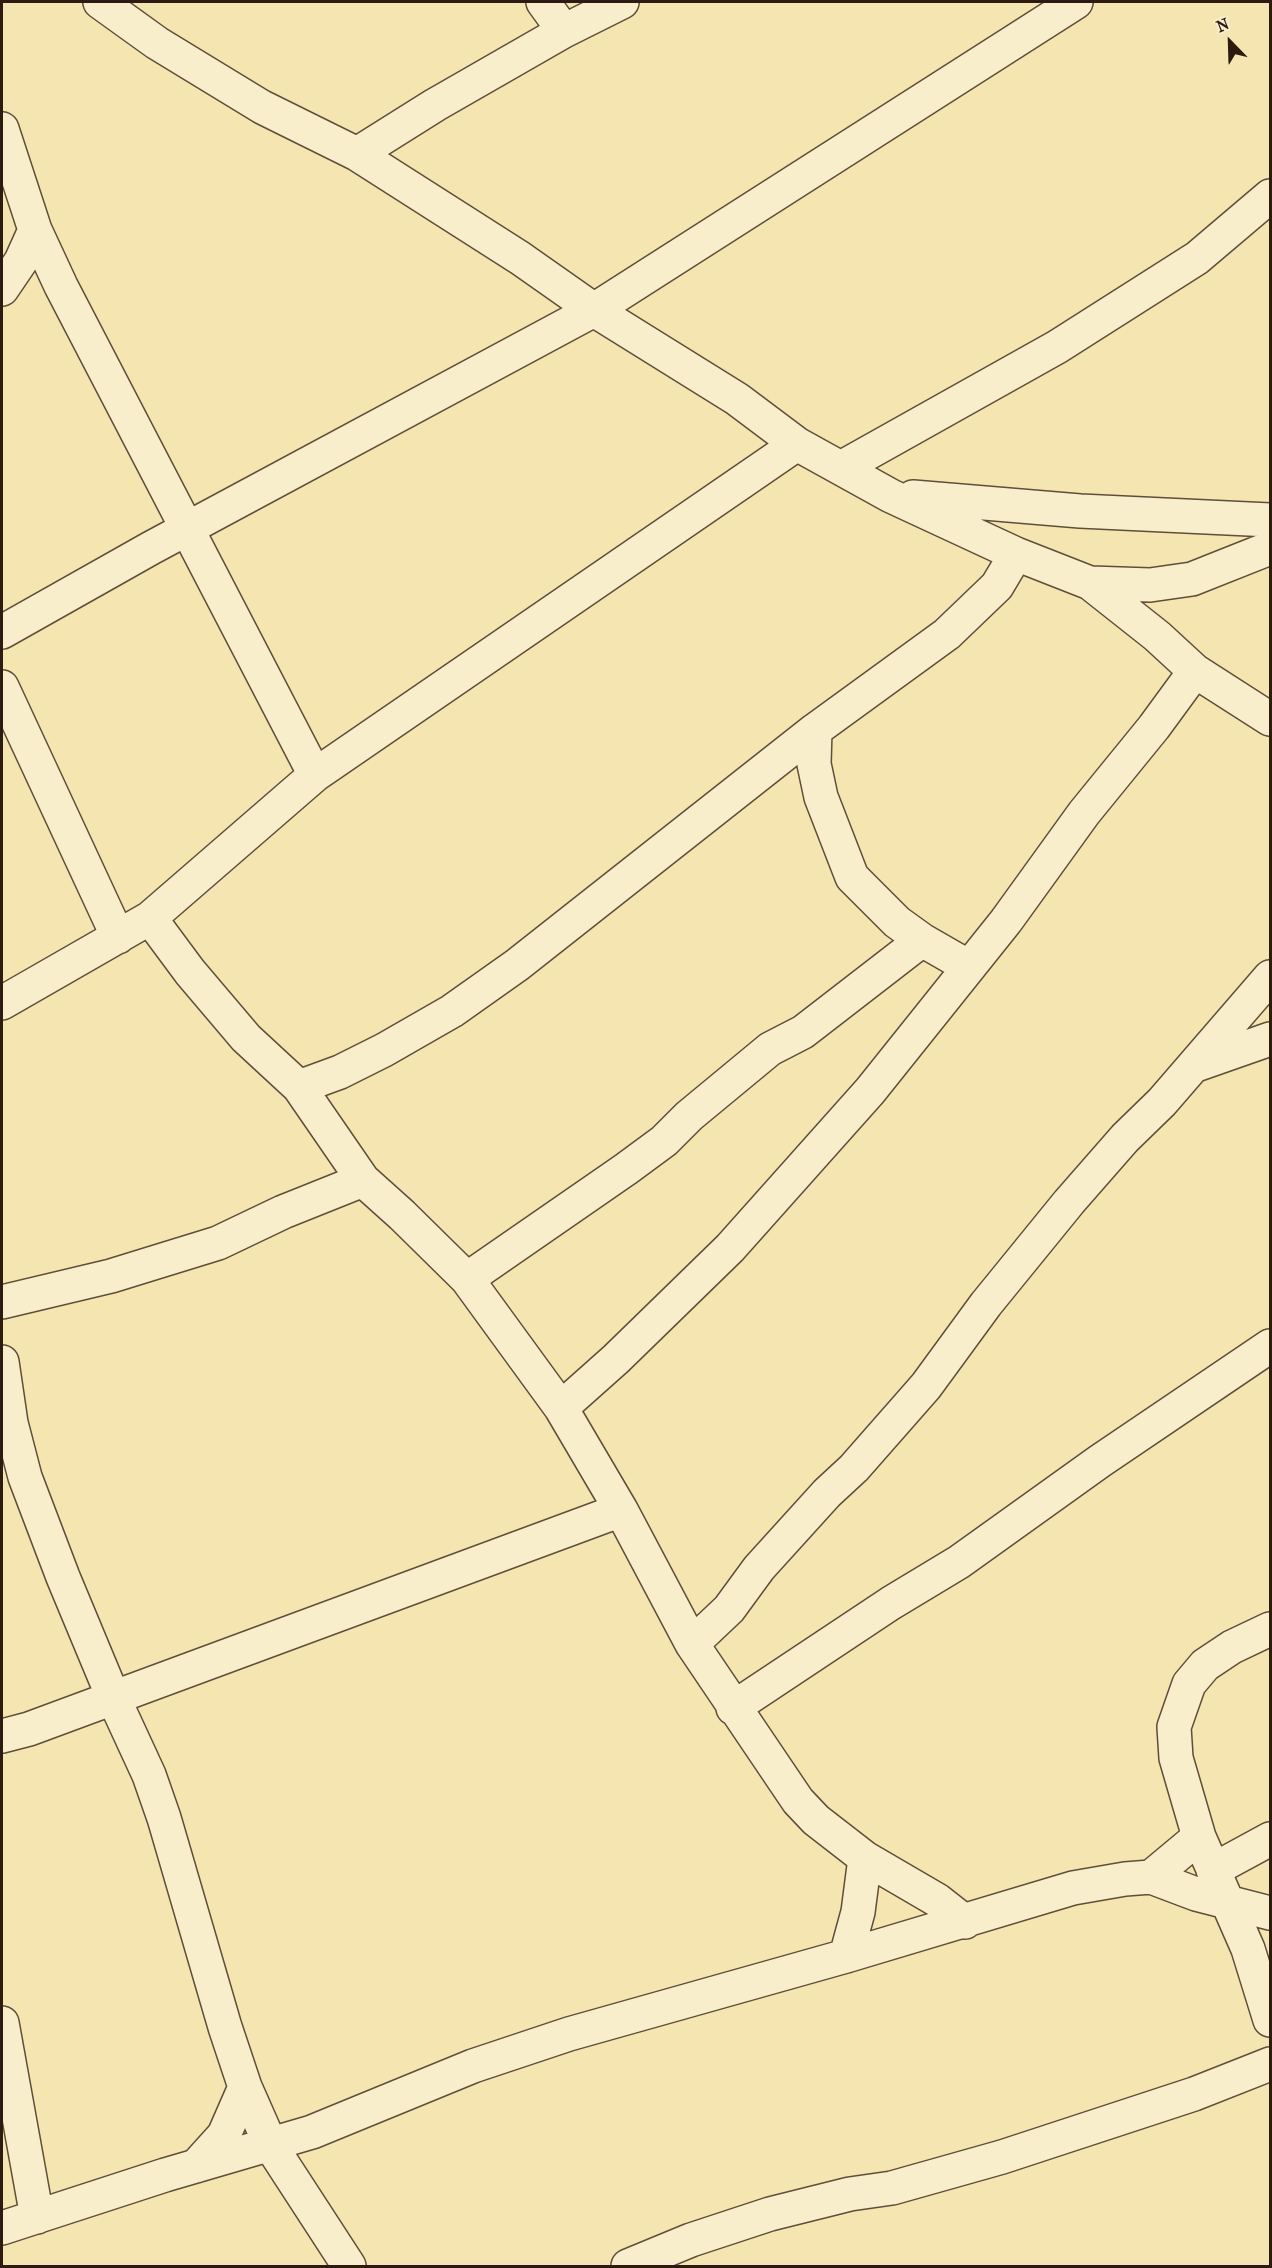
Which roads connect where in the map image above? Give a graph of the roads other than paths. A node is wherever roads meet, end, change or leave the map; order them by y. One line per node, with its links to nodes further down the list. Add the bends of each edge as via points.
1 (100, 2): 7 (street, via 157,43 262,107)
2 (543, 2): 5 (street)
3 (622, 2): 5 (street)
4 (1076, 2): 11 (street)
5 (564, 31): 7 (street)
6 (2, 129): 9 (street)
7 (357, 154): 11 (street)
8 (1270, 196): 13 (street, via 1197,258 1057,347)
9 (34, 230): 10 (street, via 21,261); 16 (street)
10 (2, 289)
11 (594, 310): 12 (street, via 737,399); 16 (street)
12 (797, 444): 13 (street); 25 (street)
13 (841, 468): 14 (street)
14 (891, 496): 15 (street, via 1080,511); 18 (street)
15 (1270, 520)
16 (188, 530): 20 (street); 25 (street)
17 (1270, 548): 19 (street, via 1192,579 1150,585)
18 (1016, 554): 19 (street); 24 (street, via 997,586 947,634)
19 (1090, 583): 21 (street)
20 (2, 632)
21 (1195, 672): 23 (street); 29 (street)
22 (2, 687): 27 (street)
23 (1270, 719)
24 (815, 730): 28 (street, via 814,764 821,797 852,877 897,922); 34 (street, via 517,965 452,1011 340,1072)
25 (315, 775): 26 (street)
26 (150, 918): 27 (street); 34 (street, via 189,972 246,1038)
27 (118, 937): 31 (street)
28 (922, 940): 29 (street); 36 (street, via 802,1032 770,1049 635,1162)
29 (969, 968): 40 (street, via 870,1091 730,1248)
30 (1270, 977): 33 (street)
31 (2, 1003)
32 (1270, 1039): 33 (street)
33 (1195, 1065): 43 (street, via 1069,1202 926,1386 759,1568 729,1609)
34 (298, 1087): 35 (street)
35 (363, 1180): 36 (street); 37 (street, via 208,1246 111,1276)
36 (467, 1279): 40 (street)
37 (2, 1302)
38 (1270, 1346): 45 (street, via 959,1562)
39 (2, 1362): 44 (street, via 11,1423 25,1476)
40 (561, 1408): 41 (street)
41 (621, 1510): 43 (street); 44 (street)
42 (1270, 1629): 47 (street, via 1204,1665 1189,1684 1174,1727 1176,1758)
43 (692, 1644): 45 (street)
44 (113, 1697): 46 (street, via 29,1730); 59 (street, via 164,1818)
45 (733, 1708): 49 (street, via 798,1801)
46 (2, 1736)
47 (1199, 1837): 50 (street); 51 (street)
48 (1270, 1839): 50 (street)
49 (865, 1858): 54 (street, via 937,1900); 55 (street, via 858,1912)
50 (1214, 1870): 52 (street)
51 (1151, 1877): 52 (street); 54 (street, via 1073,1888)
52 (1227, 1903): 53 (street); 56 (street, via 1248,1949)
53 (1270, 1913)
54 (965, 1922): 55 (street)
55 (846, 1956): 60 (street, via 569,2034 473,2066)
56 (1270, 2020)
57 (2, 2023): 62 (street)
58 (1270, 2064): 65 (street, via 1002,2157 892,2188 770,2214)
59 (245, 2087): 60 (street); 61 (street, via 224,2135)
60 (271, 2146): 61 (street); 64 (street)
61 (196, 2166): 62 (street)
62 (37, 2217): 63 (street)
63 (2, 2228)
64 (349, 2266)
65 (628, 2266)

